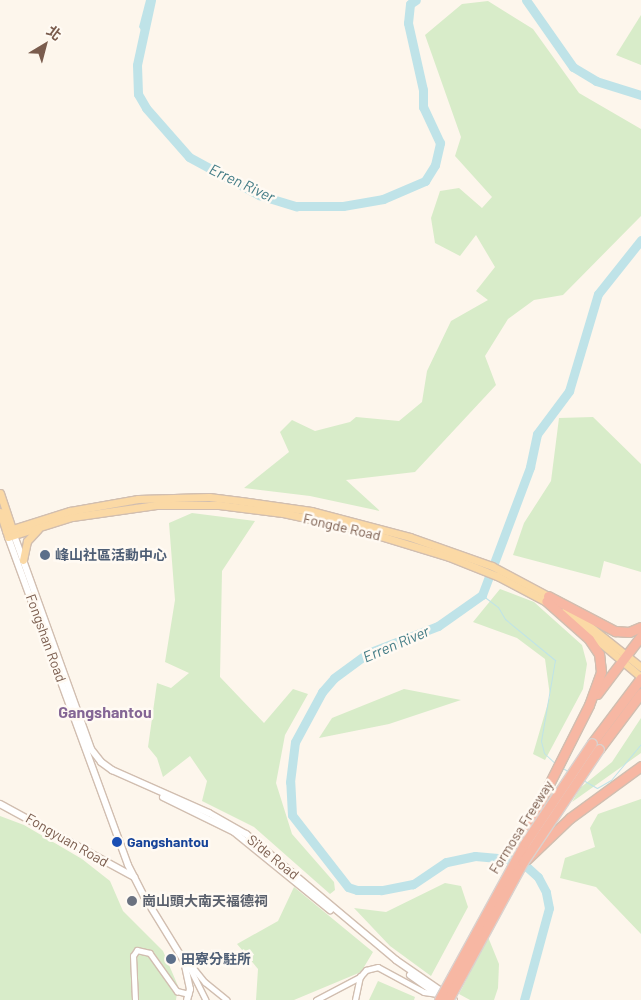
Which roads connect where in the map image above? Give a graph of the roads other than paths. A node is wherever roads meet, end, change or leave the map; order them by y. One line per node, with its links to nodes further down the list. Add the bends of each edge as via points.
1 (0, 493): 2 (main road, Fongshan Road)
2 (3, 512): 3 (main road, via 20,522); 4 (main road, Fongshan Road)
3 (39, 524): 4 (main road, Fongde Road); 5 (main road, via 27,541); 6 (main road, Fongde Road, via 111,510 185,505 239,507 358,525 474,559)
4 (10, 533): 5 (street, Fongshan Road); 16 (street, Fongshan Road)
5 (24, 560): 15 (street, Fongshan Road)
6 (545, 597): 7 (highway, via 610,629 629,632); 9 (main road, Fongde Road); 13 (highway, via 581,630 599,654 601,672)
7 (641, 627)
8 (641, 636): 9 (highway)
9 (624, 656): 10 (main road, Fongde Road); 11 (main road, Fongde Road); 13 (highway)
10 (641, 667)
11 (641, 677): 14 (highway, Formosa Freeway)
12 (641, 693): 14 (highway, Formosa Freeway)
13 (589, 705): 20 (highway, bridge, via 538,806)
14 (595, 746): 20 (highway, Formosa Freeway, bridge); 21 (highway, Formosa Freeway, bridge)
15 (91, 749): 16 (street); 19 (street, Si'de Road, via 112,770 209,813)
16 (91, 758): 19 (street, Si'de Road, via 110,774); 22 (street, Fongshan Road)
17 (641, 766): 21 (highway, bridge, via 570,818)
18 (0, 804): 22 (street, Fongyuan Road)
19 (244, 836): 25 (street, Si'de Road)
20 (524, 843): 25 (highway, Formosa Freeway, bridge)
21 (523, 862): 32 (highway, Formosa Freeway, bridge)
22 (134, 877): 23 (street, Fongshan Road)
23 (181, 953): 26 (street, Fongshan Road, via 189,977); 28 (street); 29 (street, via 205,982)
24 (360, 977): 25 (street, via 372,968 383,968 424,992); 30 (street); 31 (street)
25 (439, 996): 32 (street); 33 (street)
26 (188, 997): 27 (street, via 177,991 150,954 137,950 133,956)
27 (135, 1000)
28 (206, 1000)
29 (227, 1000)
30 (316, 1000)
31 (355, 1000)
32 (447, 1000)
33 (454, 1000)

